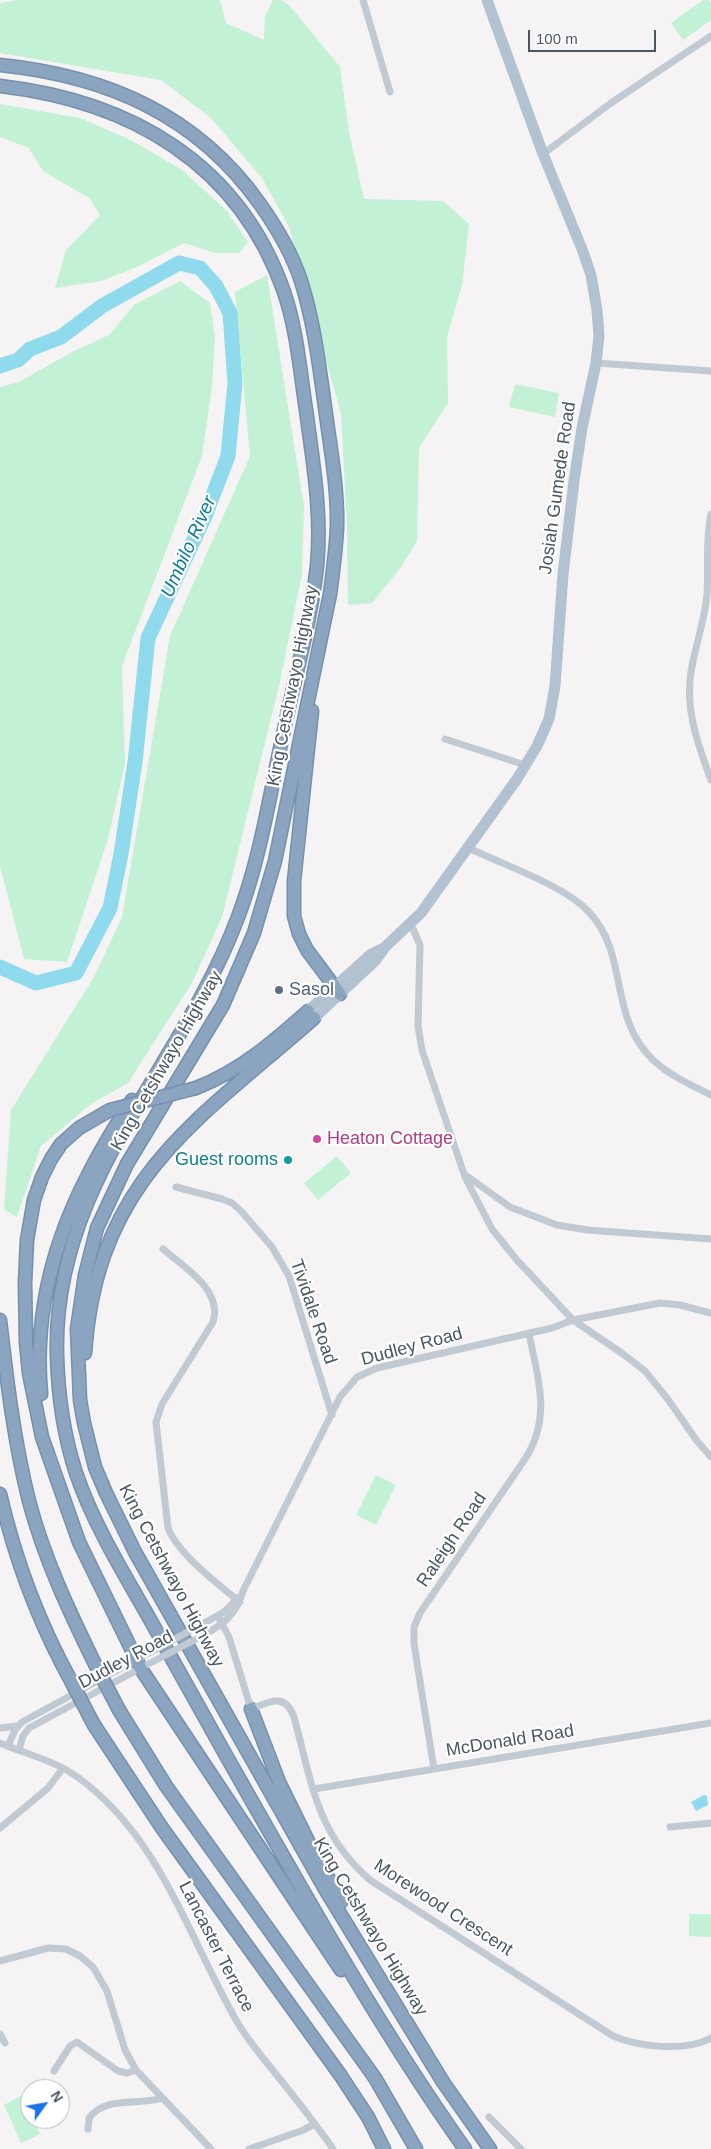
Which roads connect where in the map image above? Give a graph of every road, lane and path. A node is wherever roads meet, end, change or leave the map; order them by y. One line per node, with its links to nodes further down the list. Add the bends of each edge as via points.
1 (362, 0): 6 (street)
2 (488, 0): 7 (main road, Josiah Gumede Road)
3 (711, 36): 7 (street, via 610,103)
4 (0, 65): 11 (highway, King Cetshwayo Highway, via 66,75 94,83 150,106 176,122 210,148 248,188 273,222 290,253 303,287 317,348 335,486 335,554)
5 (0, 86): 18 (highway, King Cetshwayo Highway, via 64,96 96,106 132,120 180,150 227,194 258,236 280,283 292,320 317,498 316,571 253,870 228,944)
6 (390, 92)
7 (543, 154): 8 (main road, Josiah Gumede Road, via 591,275 597,310)
8 (596, 363): 9 (street); 13 (main road, Josiah Gumede Road, via 574,481 549,719)
9 (711, 371)
10 (711, 514): 14 (street, via 705,610 691,672 689,701 695,734)
11 (313, 676): 17 (highway, via 312,718 292,898 299,934 313,960); 32 (highway, King Cetshwayo Highway, via 275,861 254,933 223,1005 120,1177 90,1252 80,1298 78,1369 86,1431)
12 (445, 739): 13 (street)
13 (526, 765): 15 (main road, Josiah Gumede Road)
14 (711, 780)
15 (469, 848): 16 (main road, Josiah Gumede Road); 20 (street, via 561,890 589,912 609,944 623,1010 638,1042 659,1066)
16 (412, 924): 17 (main road, Josiah Gumede Road, via 370,955); 21 (street, via 420,945 418,1026 422,1050)
17 (337, 990): 19 (main road, Josiah Gumede Road)
18 (198, 1003): 31 (highway, via 179,1027 95,1160 54,1256 45,1293 39,1351 41,1398); 54 (highway, King Cetshwayo Highway, via 103,1166 76,1227 60,1292 57,1328 58,1382 64,1419 76,1470 107,1542 290,1869)
19 (311, 1014): 31 (highway, bridge, via 234,1071 218,1079 196,1088 110,1110 79,1128 61,1144 51,1159 34,1200 25,1283 28,1365 42,1437); 32 (highway, via 183,1132 153,1166 135,1190 106,1247 92,1296 84,1355 86,1404)
20 (711, 1096)
21 (464, 1174): 23 (street, via 510,1206 557,1225); 27 (street, via 499,1238)
22 (176, 1187): 29 (street, Tividale Road, via 232,1203 272,1247 289,1276)
23 (711, 1239)
24 (163, 1249): 34 (street, via 202,1284 211,1295 215,1308 213,1322 158,1413 156,1430 166,1522 180,1548)
25 (711, 1313): 27 (street, Dudley Road, via 660,1303)
26 (0, 1320): 67 (highway, bridge, via 14,1430 29,1502 48,1562 95,1664 166,1786 375,2078)
27 (573, 1320): 28 (street, Dudley Road); 30 (street, via 645,1371)
28 (529, 1334): 29 (street, Dudley Road, via 366,1372 346,1388); 46 (street, Raleigh Road, via 542,1408 536,1439 420,1613 414,1627)
29 (332, 1415): 34 (street, Dudley Road)
30 (711, 1457)
31 (51, 1463): 37 (highway, via 79,1542)
32 (106, 1493): 61 (highway, King Cetshwayo Highway, via 134,1552 325,1889)
33 (0, 1494): 66 (highway, bridge, via 19,1564 45,1630 94,1725 162,1828 341,2076)
34 (238, 1601): 35 (street, Dudley Road); 36 (street, Dudley Road, via 233,1614)
35 (218, 1616): 36 (street); 37 (street, Dudley Road, bridge, via 149,1653)
36 (223, 1624): 37 (street, Dudley Road, bridge, via 154,1661); 38 (street)
37 (138, 1665): 40 (street, Dudley Road); 44 (street, Dudley Road, via 29,1728); 54 (highway, via 316,1934)
38 (251, 1709): 47 (street, Morewood Crescent, via 275,1700 290,1707); 61 (highway, via 279,1782 316,1857)
39 (711, 1723): 46 (street, McDonald Road)
40 (17, 1726): 41 (street, Dudley Road); 43 (street)
41 (0, 1728)
42 (0, 1743): 43 (street, Lancaster Terrace)
43 (8, 1746): 44 (street, Lancaster Terrace)
44 (18, 1750): 45 (street, Lancaster Terrace)
45 (63, 1768): 50 (street, via 48,1788); 60 (street, Lancaster Terrace, via 101,1797 141,1843 184,1915 245,2035)
46 (434, 1769): 47 (street, McDonald Road)
47 (314, 1788): 53 (street, Morewood Crescent, via 322,1818 333,1838 349,1861 370,1880 602,2030 623,2040 679,2047)
48 (711, 1823): 49 (street)
49 (670, 1827)
50 (0, 1828)
51 (0, 1961): 56 (street, via 48,1948 66,1949 80,1956 107,1991 125,2050)
52 (0, 2034): 55 (street)
53 (711, 2038)
54 (393, 2041): 68 (highway, King Cetshwayo Highway)
55 (5, 2043)
56 (136, 2070): 57 (street, via 118,2071 77,2042 65,2052); 58 (street)
57 (54, 2072)
58 (162, 2098): 62 (street, via 104,2106 89,2118); 63 (street)
59 (489, 2118): 70 (street)
60 (315, 2124): 64 (street); 65 (street, Lancaster Terrace)
61 (475, 2128): 69 (highway, King Cetshwayo Highway)
62 (88, 2129)
63 (211, 2149)
64 (249, 2149)
65 (333, 2149)
66 (384, 2149)
67 (416, 2149)
68 (465, 2149)
69 (490, 2149)
70 (522, 2149)

